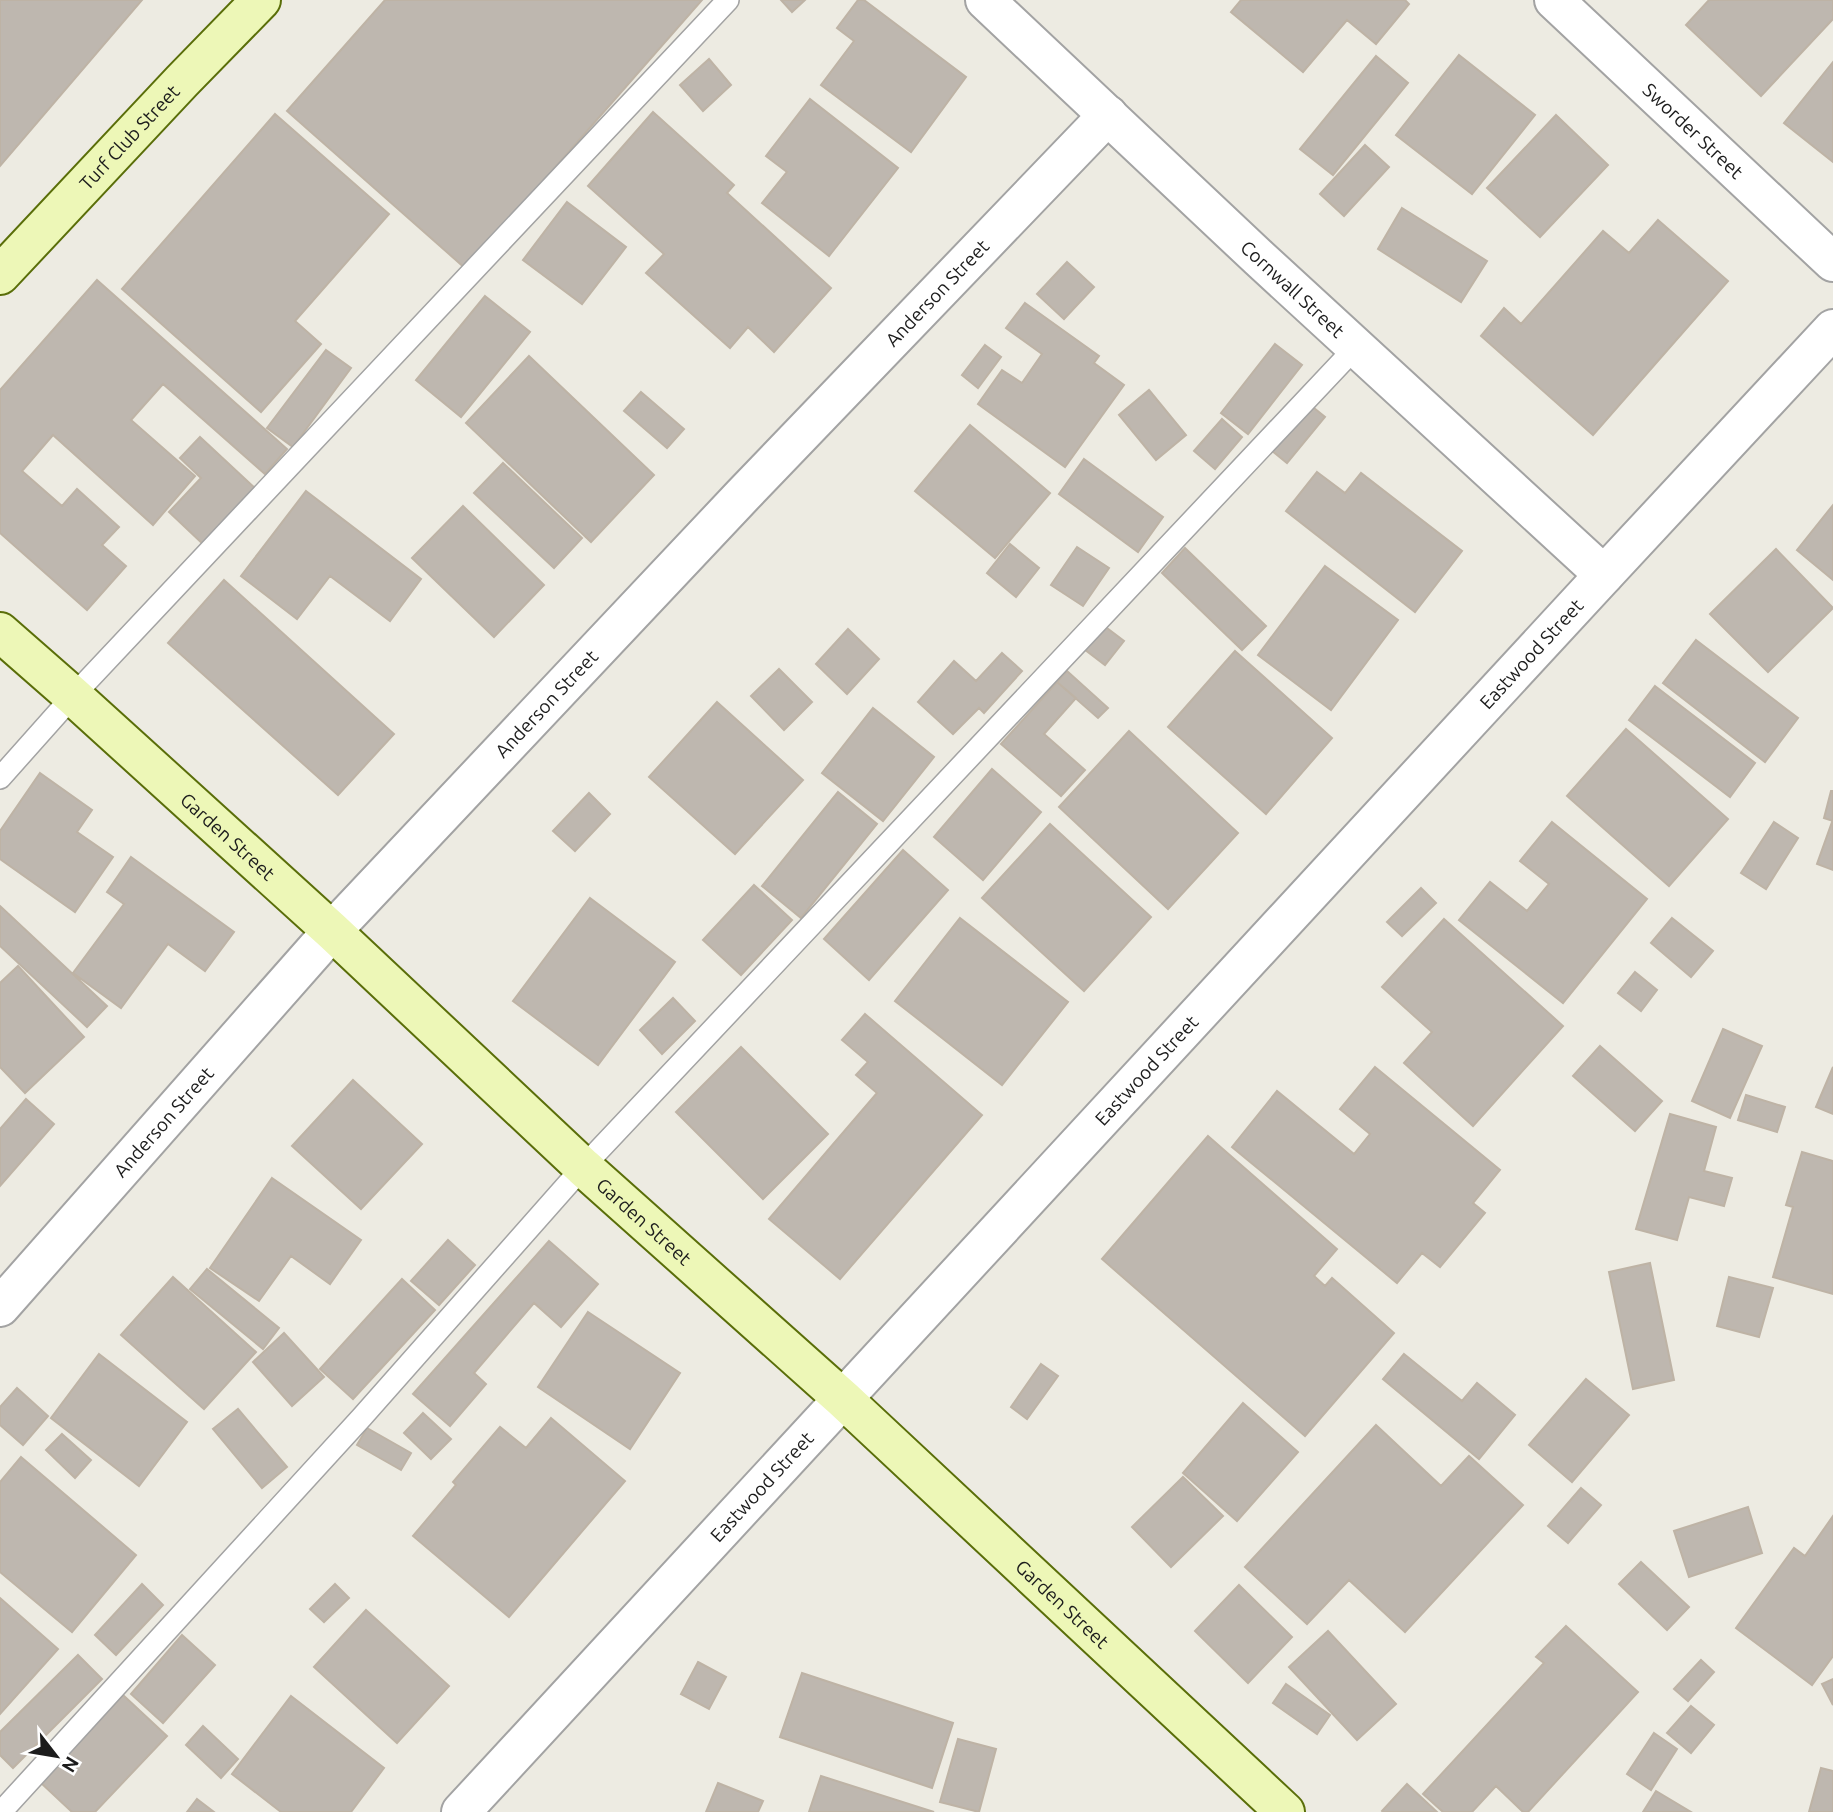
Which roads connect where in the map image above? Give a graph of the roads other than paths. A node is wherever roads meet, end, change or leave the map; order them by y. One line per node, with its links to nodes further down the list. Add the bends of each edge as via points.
1 (261, 0): 7 (street, Turf Club Street)
2 (728, 0): 12 (lane)
3 (985, 0): 5 (street, Cornwall Street)
4 (1554, 0): 6 (street, Sworder Street)
5 (1108, 115): 9 (street, Cornwall Street); 14 (street, Anderson Street)
6 (1833, 262)
7 (0, 275)
8 (1833, 330): 10 (street, Eastwood Street)
9 (1356, 347): 10 (street, Cornwall Street); 15 (lane)
10 (1604, 575): 17 (street, Eastwood Street)
11 (0, 632): 12 (street, Garden Street)
12 (73, 696): 13 (lane); 14 (street, Garden Street)
13 (0, 778)
14 (331, 931): 15 (street, Garden Street); 16 (street, Anderson Street)
15 (583, 1167): 17 (street, Garden Street); 18 (lane)
16 (0, 1307)
17 (843, 1399): 19 (street, Eastwood Street); 20 (street, Garden Street)
18 (1, 1812)
19 (461, 1812)
20 (1285, 1812)

